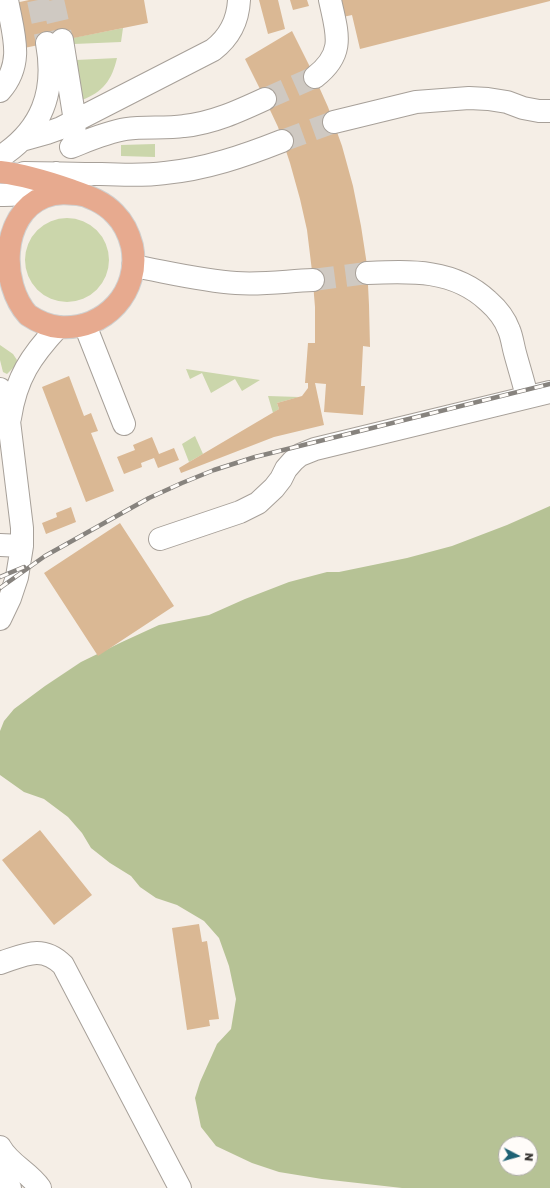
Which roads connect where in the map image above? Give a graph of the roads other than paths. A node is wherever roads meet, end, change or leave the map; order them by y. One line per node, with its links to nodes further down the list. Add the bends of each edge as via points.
1 (7, 0): 5 (lane, via 16,50 15,63 11,75)
2 (238, 0): 8 (lane, via 233,28 213,50)
3 (330, 0): 4 (lane, via 337,31 335,52 331,62)
4 (315, 77)
5 (0, 91)
6 (265, 99): 12 (lane, via 223,117 201,123 169,128 126,129)
7 (550, 111): 9 (lane, via 533,110 507,102 469,98 416,102)
8 (75, 121): 10 (lane); 10 (lane, via 54,42 49,58 50,72 45,101 32,128); 12 (lane)
9 (334, 122)
10 (22, 140): 13 (lane)
11 (282, 141): 15 (lane, via 244,156 178,172)
12 (71, 147): 15 (lane, via 66,160)
13 (0, 157)
14 (0, 172): 15 (main road)
15 (51, 178): 16 (lane, via 26,193); 17 (main road)
16 (0, 195)
17 (83, 195): 18 (main road, via 107,206 125,226 133,252); 19 (main road, via 69,193 43,197 20,212 5,234 1,248)
18 (133, 266): 21 (lane, via 237,284); 22 (main road, via 126,292 118,303 97,320)
19 (1, 274): 23 (main road, via 12,299 21,310 45,324)
20 (367, 274): 26 (lane, via 391,272 444,276 457,280 482,295 493,305 509,329)
21 (313, 280)
22 (85, 325): 23 (main road); 28 (lane)
23 (58, 327): 27 (lane, via 34,354 21,378 13,399)
24 (0, 389): 27 (lane)
25 (550, 392): 26 (lane)
26 (527, 397): 29 (lane, via 307,452 293,461 274,488 258,503 240,512)
27 (9, 422): 31 (lane)
28 (124, 424)
29 (160, 539)
30 (0, 546): 31 (lane)
31 (22, 546): 32 (lane, via 16,581)
32 (0, 619)
33 (0, 963): 38 (lane, via 39,952 52,956 63,965)
34 (0, 1147): 37 (lane)
35 (0, 1170): 36 (lane)
36 (10, 1188)
37 (40, 1188)
38 (180, 1188)

